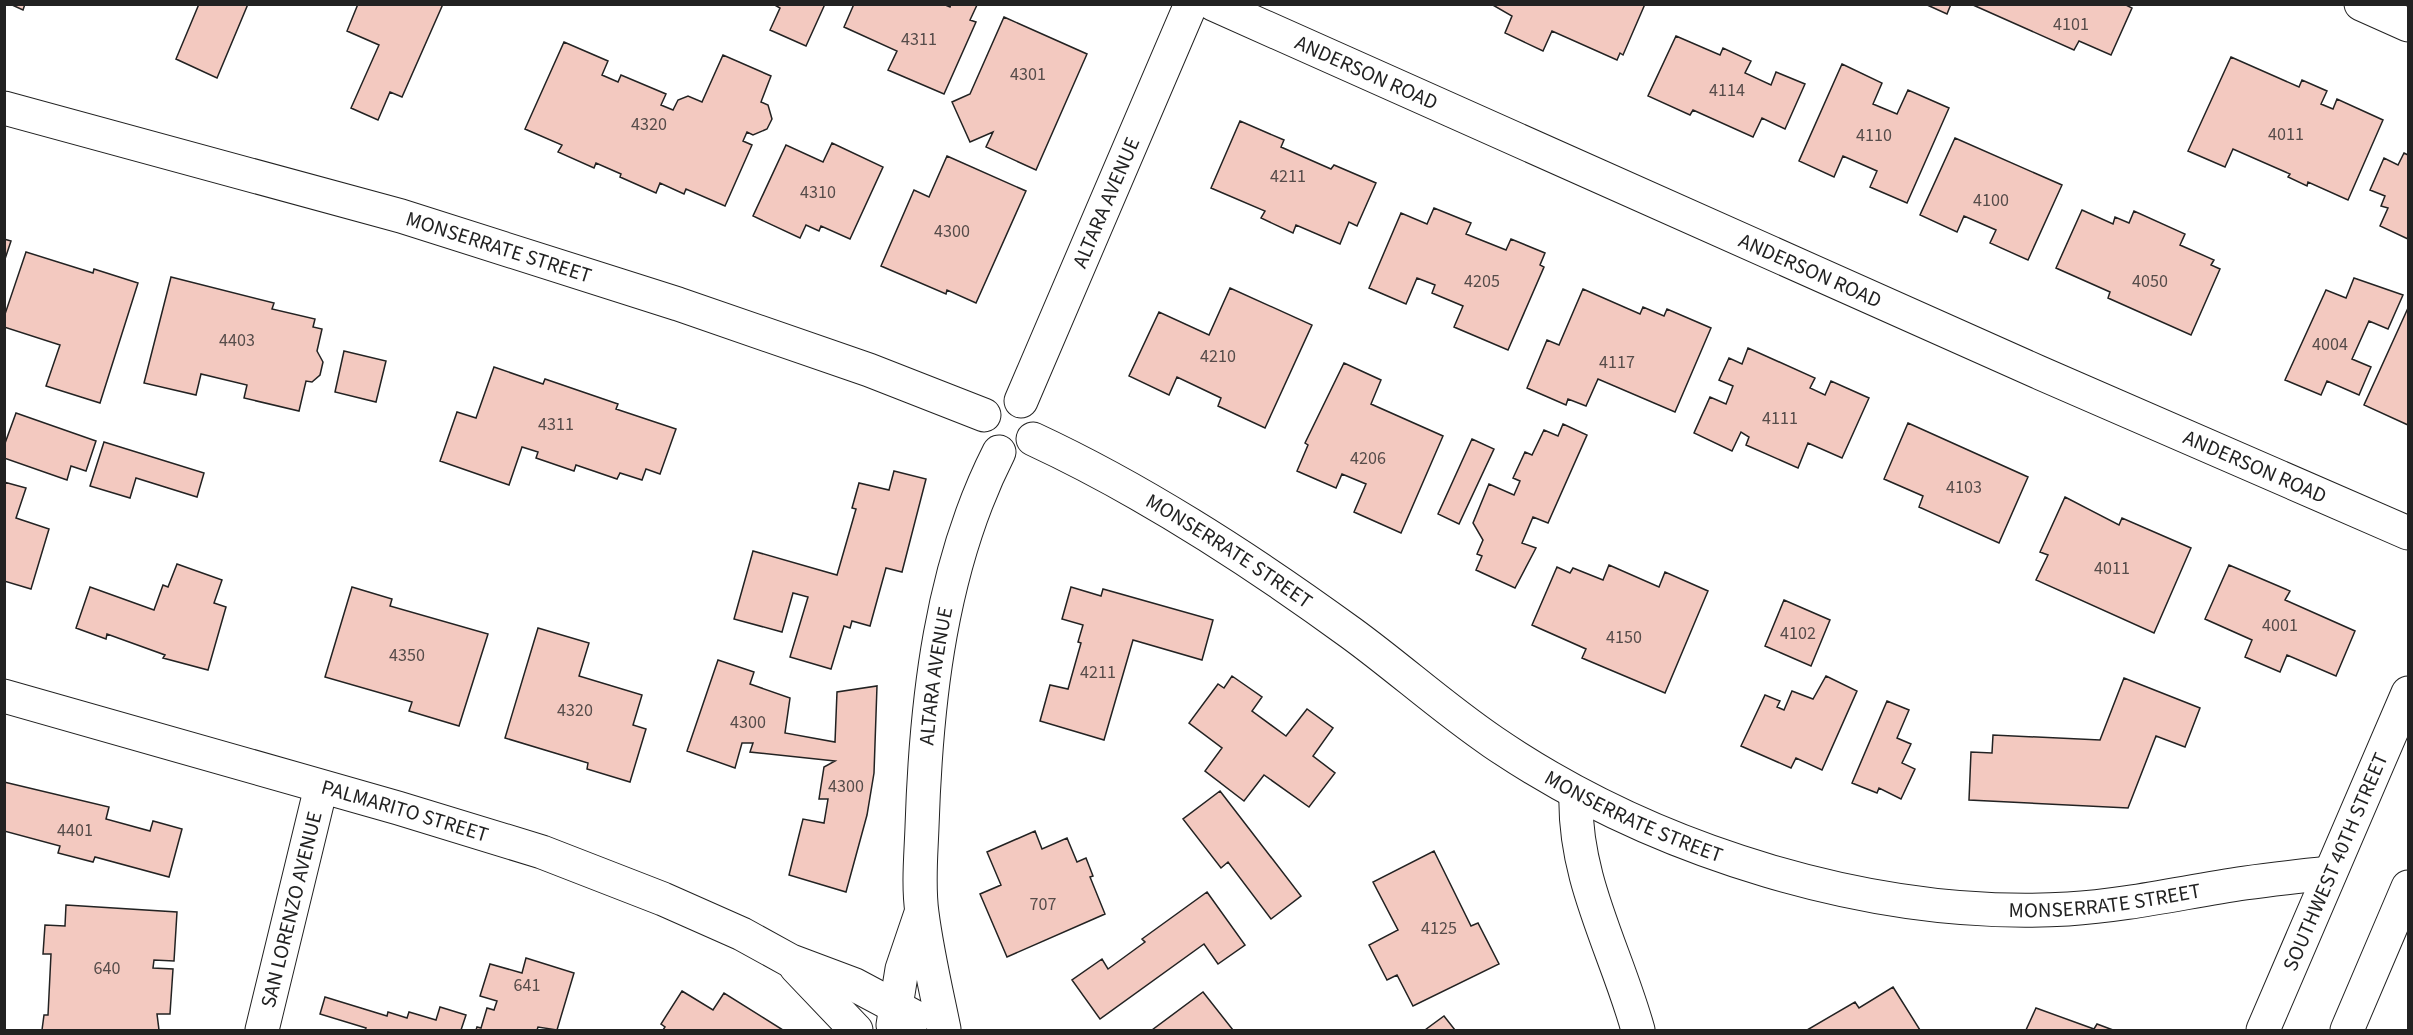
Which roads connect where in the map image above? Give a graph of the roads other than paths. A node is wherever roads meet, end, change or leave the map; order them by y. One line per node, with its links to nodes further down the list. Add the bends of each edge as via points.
1 (1191, 4): 6 (street, ALTARA AVENUE)
2 (1213, 4): 10 (street, ANDERSON ROAD)
3 (2361, 4): 4 (street)
4 (2409, 25)
5 (4, 108): 7 (street, MONSERRATE STREET, via 412,219 779,339)
6 (1021, 401): 7 (street, via 995,402); 8 (street, via 1036,422)
7 (984, 415): 9 (street, via 986,441)
8 (1033, 439): 9 (street, via 1015,453); 14 (street, MONSERRATE STREET, via 1112,480 1245,560 1348,631 1491,740)
9 (999, 452): 17 (street, ALTARA AVENUE, via 983,484 962,546 935,667 923,790)
10 (2409, 533)
11 (2409, 693): 15 (street, SOUTHWEST 40TH STREET)
12 (4, 696): 13 (street, PALMARITO STREET)
13 (321, 787): 18 (street, PALMARITO STREET, via 553,856 663,899); 20 (street, SAN LORENZO AVENUE)
14 (1576, 793): 15 (street, MONSERRATE STREET, via 1707,850 1820,883 1918,904 2068,909 2146,902 2246,883); 22 (street, via 1575,819 1584,875)
15 (2330, 873): 23 (street, SOUTHWEST 40TH STREET)
16 (2409, 887): 24 (street)
17 (921, 911): 19 (street, ALTARA AVENUE); 19 (street, ALTARA AVENUE, via 902,969)
18 (791, 961): 19 (street, PALMARITO STREET, via 855,985); 21 (street, PALMARITO STREET)
19 (914, 1023)
20 (262, 1030)
21 (856, 1030)
22 (1638, 1030)
23 (2263, 1030)
24 (2347, 1030)

